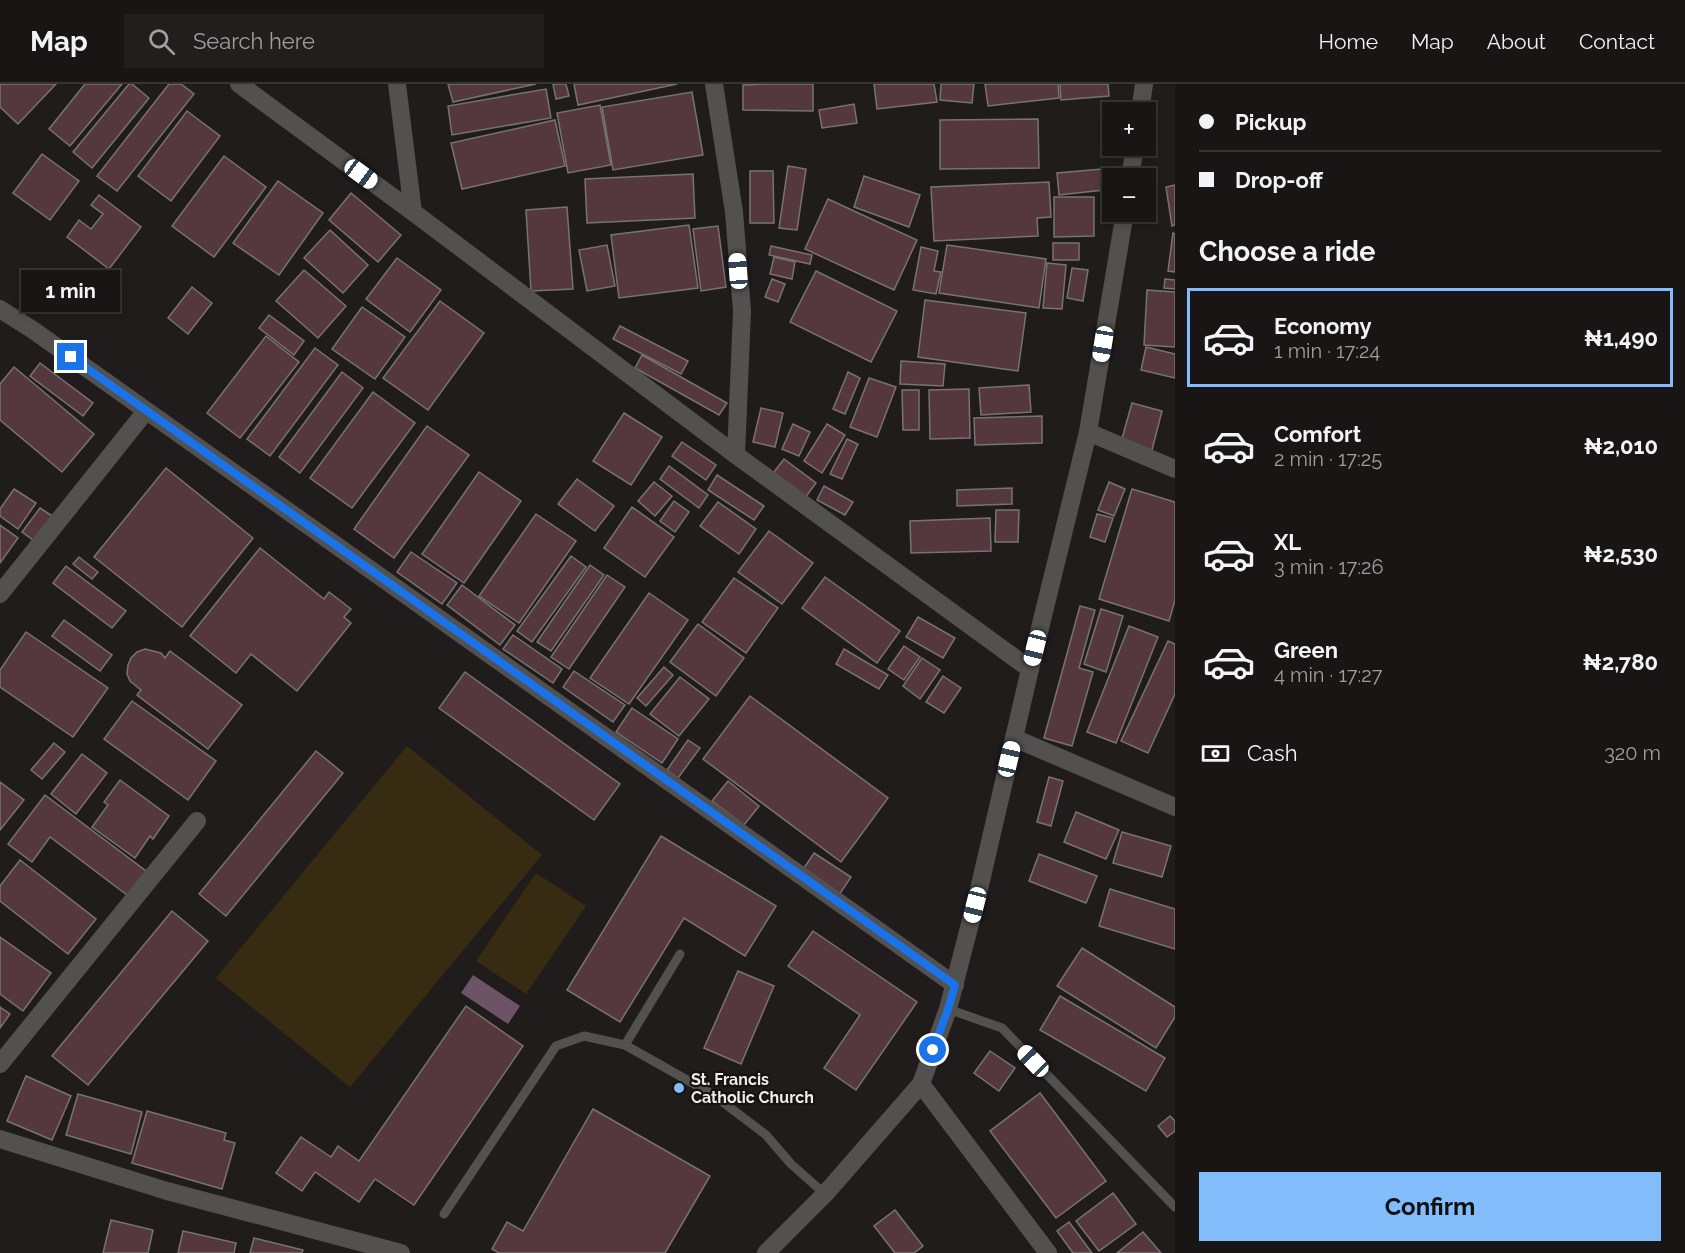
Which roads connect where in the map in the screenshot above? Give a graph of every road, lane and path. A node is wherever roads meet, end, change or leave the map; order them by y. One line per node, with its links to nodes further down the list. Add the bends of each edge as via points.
1 (239, 84): 6 (street)
2 (397, 84): 6 (street)
3 (714, 84): 11 (street, via 734,212 742,311)
4 (1144, 84): 5 (street)
5 (1141, 102)
6 (413, 212): 11 (street)
7 (1123, 222): 10 (street)
8 (0, 309): 9 (street)
9 (146, 411): 13 (street); 19 (street)
10 (1088, 432): 12 (street); 14 (street)
11 (736, 455): 14 (street)
12 (1175, 469)
13 (0, 594)
14 (1030, 669): 15 (street)
15 (1014, 738): 16 (street); 19 (street)
16 (1175, 807)
17 (197, 821): 22 (street)
18 (680, 954): 21 (lane)
19 (955, 985): 20 (street)
20 (948, 1009): 23 (street); 26 (lane, via 1002,1028)
21 (626, 1045): 25 (lane, via 739,1114 766,1135); 27 (lane, via 584,1036 556,1046)
22 (0, 1064)
23 (921, 1084): 25 (street); 30 (street)
24 (0, 1138): 28 (street, via 167,1191)
25 (825, 1194): 29 (street)
26 (1175, 1207)
27 (444, 1214)
28 (401, 1253)
29 (766, 1253)
30 (1048, 1253)

